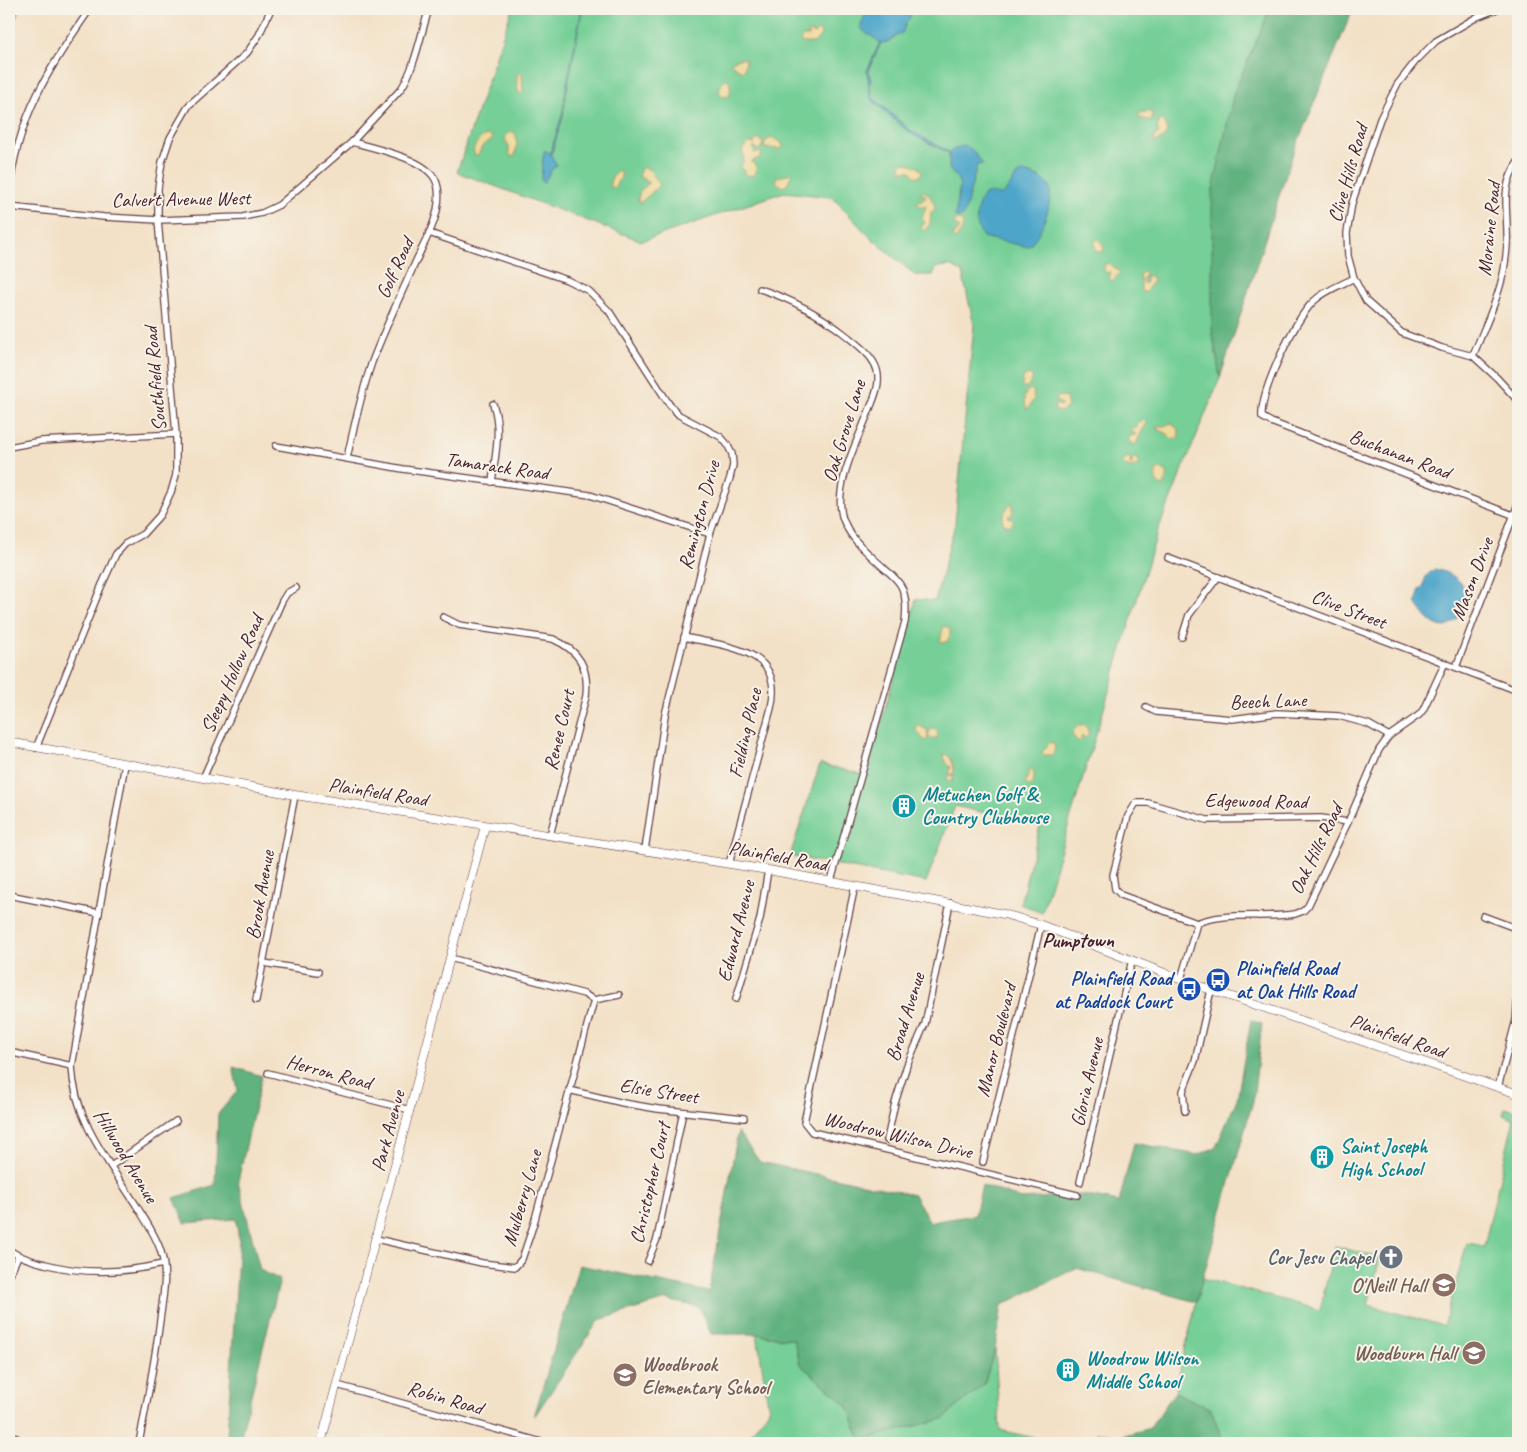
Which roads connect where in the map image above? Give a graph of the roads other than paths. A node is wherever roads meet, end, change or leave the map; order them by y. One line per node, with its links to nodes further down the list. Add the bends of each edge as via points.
1 (90, 9): 7 (street, via 54,63 27,116 11,170)
2 (270, 9): 9 (street, Southfield Road, via 247,53 189,105 170,138 158,188)
3 (429, 9): 5 (street, Calvert Avenue West, via 405,82)
4 (1497, 9): 11 (street, Clive Hills Road, via 1436,41 1410,68 1390,98 1380,118 1348,218 1348,256)
5 (352, 142): 9 (street, Calvert Avenue West, via 279,205 262,213 243,217); 10 (street, Golf Road, via 417,163 429,171 439,191)
6 (1518, 162): 13 (street, Moraine Road, via 1506,189 1508,233 1500,288)
7 (9, 193)
8 (9, 207): 9 (street, Calvert Avenue West)
9 (158, 220): 16 (street, Southfield Road)
10 (429, 233): 19 (street, Golf Road, via 372,362); 23 (street, Remington Drive, via 579,284 599,300 668,404 679,414 721,437 732,454 730,478)
11 (1354, 278): 13 (street, Clive Hills Road, via 1366,301 1402,333); 22 (street, Buchanan Road, via 1315,300 1300,317 1275,368 1263,401 1262,417)
12 (760, 289): 46 (street, Oak Grove Lane, via 777,294 836,328 865,352 877,369 877,391 857,438 840,503 850,533 902,587 907,607)
13 (1473, 356): 14 (street, Clive Hills Road)
14 (1518, 401)
15 (493, 404): 20 (street, via 498,429)
16 (176, 434): 18 (street, via 40,441); 36 (street, Southfield Road, via 176,475 171,492 160,515 149,528 116,554)
17 (276, 446): 19 (street, Tamarack Road)
18 (9, 447)
19 (347, 458): 20 (street, Tamarack Road)
20 (492, 482): 23 (street, Tamarack Road, via 590,495)
21 (1518, 504): 22 (street, Mason Drive)
22 (1516, 516): 31 (street, Mason Drive)
23 (710, 534): 28 (street, Remington Drive)
24 (1168, 558): 25 (street, Clive Street)
25 (1218, 577): 29 (street, via 1189,615); 30 (street, Clive Street)
26 (296, 588): 38 (street, Sleepy Hollow Road, via 282,601)
27 (443, 617): 42 (street, Renee Court, via 459,625 554,639 572,651 584,666 586,696)
28 (684, 637): 43 (street, Remington Drive, via 665,715); 44 (street, Fielding Place, via 752,654 768,670 774,688)
29 (1182, 637)
30 (1445, 663): 31 (street, Clive Street); 34 (street, Oak Hills Road, via 1423,710)
31 (1456, 667): 32 (street, Clive Street)
32 (1518, 691)
33 (1146, 707): 34 (street, Beech Lane, via 1156,712 1232,719 1278,713 1339,716 1368,724)
34 (1389, 736): 40 (street, Oak Hills Road, via 1379,750)
35 (9, 742): 36 (street, Plainfield Road)
36 (36, 748): 37 (street, Plainfield Road)
37 (125, 764): 38 (street, Plainfield Road); 50 (street, Hillwood Avenue)
38 (203, 778): 39 (street, Plainfield Road)
39 (295, 796): 41 (street, Plainfield Road); 57 (street, Brook Avenue)
40 (1348, 822): 52 (street, Oak Hills Road, via 1314,898 1302,911 1285,916 1218,918); 52 (street, Edgewood Road, via 1321,818 1207,820 1148,803 1136,803 1128,816 1113,875 1115,889 1121,895)
41 (485, 826): 42 (street, Plainfield Road); 55 (street, Park Avenue)
42 (550, 835): 43 (street, Plainfield Road)
43 (644, 850): 44 (street, Plainfield Road)
44 (729, 864): 45 (street, Plainfield Road)
45 (768, 870): 46 (street, Plainfield Road); 63 (street, Edward Avenue, via 760,919)
46 (831, 881): 47 (street, Plainfield Road)
47 (855, 886): 49 (street, Plainfield Road); 81 (street, Woodrow Wilson Drive, via 804,1122 812,1132)
48 (9, 895): 50 (street)
49 (950, 903): 53 (street, Plainfield Road); 77 (street, Broad Avenue, via 924,1024 894,1103)
50 (99, 913): 67 (street, Hillwood Avenue)
51 (1483, 916): 54 (street)
52 (1197, 923): 59 (street)
53 (1041, 925): 56 (street, Plainfield Road); 78 (street, Manor Boulevard)
54 (1518, 929)
55 (450, 958): 65 (street, via 584,994); 72 (street, Park Avenue)
56 (1132, 960): 59 (street, Plainfield Road); 80 (street, Gloria Avenue)
57 (264, 963): 58 (street); 64 (street, Brook Avenue)
58 (318, 972)
59 (1181, 979): 60 (street, Plainfield Road)
60 (1211, 990): 69 (street, Plainfield Road); 73 (street, via 1195,1062 1183,1091)
61 (1518, 992): 69 (street, via 1516,1020)
62 (620, 995): 65 (street)
63 (736, 999)
64 (256, 1000)
65 (594, 1000): 70 (street, Mulberry Lane)
66 (9, 1052): 67 (street)
67 (72, 1066): 79 (street, Hillwood Avenue, via 73,1086 81,1113)
68 (268, 1073): 72 (street, Herron Road)
69 (1498, 1088): 71 (street, Plainfield Road)
70 (569, 1090): 74 (street, Elsie Street, via 622,1103); 82 (street, Mulberry Lane, via 534,1223 522,1259 515,1267 482,1263)
71 (1518, 1094)
72 (410, 1110): 82 (street, Park Avenue)
73 (1185, 1111)
74 (684, 1112): 75 (street, Elsie Street); 85 (street, Christopher Court, via 657,1239)
75 (744, 1118)
76 (176, 1121): 79 (street)
77 (887, 1140)
78 (983, 1162)
79 (111, 1166): 86 (street, Hillwood Avenue, via 151,1230)
80 (1080, 1182)
81 (1077, 1195)
82 (376, 1239): 88 (street, Park Avenue)
83 (9, 1250): 84 (street)
84 (18, 1256): 86 (street, via 88,1272 136,1270); 87 (street)
85 (648, 1261)
86 (163, 1264): 91 (street, Hillwood Avenue, via 164,1288 157,1348)
87 (9, 1276)
88 (337, 1385): 92 (street, Park Avenue); 93 (street, Robin Road)
89 (9, 1434): 90 (street)
90 (36, 1443)
91 (139, 1443)
92 (321, 1443)
93 (545, 1443)

